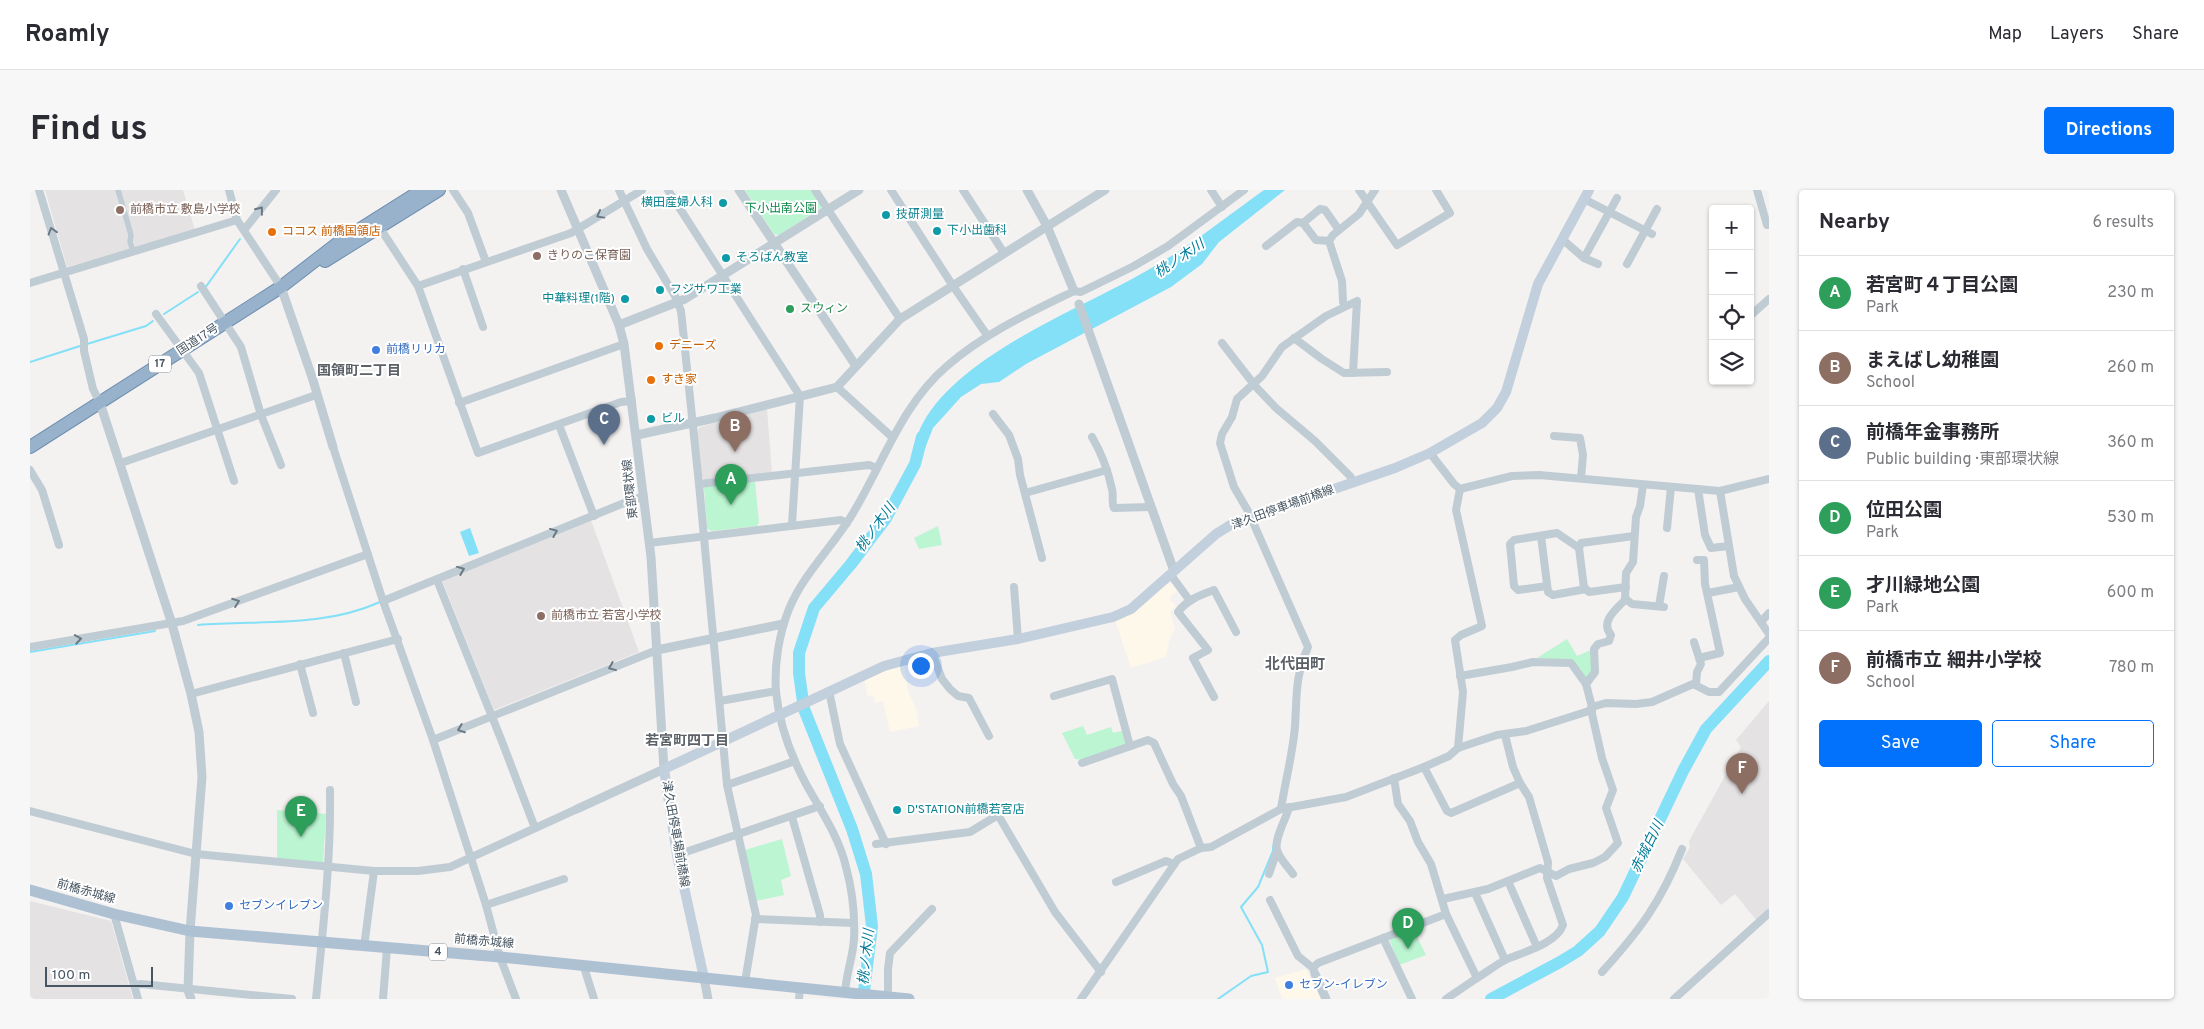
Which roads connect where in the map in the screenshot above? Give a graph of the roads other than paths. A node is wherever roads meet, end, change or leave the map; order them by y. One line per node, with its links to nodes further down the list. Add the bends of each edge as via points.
1 (39, 190): 25 (street); 54 (street, one-way to 1)
2 (118, 190): 47 (street, via 132,235)
3 (229, 190): 34 (street)
4 (276, 190): 40 (street, one-way to 4)
5 (422, 190): 57 (highway, 国道17号 / 17, via 338,243)
6 (439, 190): 38 (highway, 国道17号 / 17)
7 (453, 190): 50 (street, via 468,213)
8 (561, 190): 39 (street, 東部環状線)
9 (619, 190): 29 (street)
10 (642, 190): 29 (street)
11 (668, 190): 55 (street)
12 (739, 190): 45 (street)
13 (815, 190): 32 (street)
14 (859, 190): 32 (street)
15 (891, 190): 60 (street)
16 (963, 190): 48 (street)
17 (1027, 190): 37 (street)
18 (1105, 190): 37 (street)
19 (1211, 190): 30 (street)
20 (1244, 190): 30 (street)
21 (1358, 190): 28 (street)
22 (1375, 190): 28 (street)
23 (1436, 190): 28 (street, via 1450,213 1397,245)
24 (1757, 190): 36 (street)
25 (30, 194)
26 (1586, 195): 33 (street); 43 (main road, 津久田停車場前橋線)
27 (1617, 198): 33 (street)
28 (1367, 199): 41 (street, via 1359,214)
29 (623, 202): 39 (street, one-way to 39); 63 (street)
30 (1222, 207): 61 (street, via 1149,257 1081,292)
31 (1657, 208): 42 (street)
32 (828, 210): 45 (street); 68 (street)
33 (1609, 212): 42 (street); 49 (street)
34 (237, 220): 40 (street); 47 (street)
35 (1303, 223): 41 (street, via 1320,209 1325,210); 44 (street, via 1316,240); 46 (street, via 1297,222)
36 (1769, 225)
37 (1047, 226): 48 (street); 61 (street)
38 (380, 228): 57 (highway, 国道17号 / 17); 59 (street)
39 (577, 229): 50 (street); 70 (street, 東部環状線)
40 (244, 230): 57 (street)
41 (1339, 230): 44 (street)
42 (1649, 232): 52 (street)
43 (1562, 239): 49 (street); 98 (main road, 津久田停車場前橋線, via 1538,284 1506,392 1497,408 1482,423)
44 (1329, 241): 65 (street, via 1342,281)
45 (773, 244): 55 (street); 77 (street)
46 (1266, 246)
47 (133, 251): 54 (street)
48 (1004, 253): 60 (street)
49 (1584, 258): 51 (street)
50 (486, 262): 53 (street)
51 (1598, 264)
52 (1627, 264)
53 (463, 269): 59 (street); 71 (street)
54 (64, 272): 56 (street); 85 (street, via 84,339 93,389)
55 (722, 276): 63 (street); 83 (street)
56 (30, 283)
57 (286, 284): 69 (highway, 国道17号 / 17); 82 (street)
58 (201, 286): 69 (street)
59 (418, 286): 86 (street)
60 (953, 286): 68 (street); 72 (street)
61 (1074, 291): 64 (street); 72 (street)
62 (1769, 299): 66 (street)
63 (679, 303): 70 (street); 89 (street)
64 (1079, 304): 117 (street)
65 (1344, 306): 73 (street); 79 (street, via 1357,301)
66 (1754, 312)
67 (156, 314): 76 (street)
68 (900, 319): 77 (street)
69 (225, 322): 76 (highway, 国道17号 / 17); 88 (street, via 241,348)
70 (619, 325): 75 (street, 東部環状線)
71 (483, 327)
72 (987, 335): 94 (street, via 938,375)
73 (1294, 338): 79 (street, via 1322,359 1344,372); 80 (street, via 1282,347)
74 (1222, 343): 80 (street)
75 (624, 344): 84 (street, 東部環状線); 86 (street)
76 (183, 350): 85 (highway, 国道17号 / 17); 91 (street, via 199,374)
77 (856, 366): 81 (street)
78 (1387, 372): 79 (street)
79 (1353, 373)
80 (1254, 384): 108 (street); 119 (street, via 1237,399 1220,441 1232,481)
81 (837, 387): 83 (street); 94 (street)
82 (316, 395): 88 (street); 97 (street)
83 (800, 396): 89 (street); 104 (street)
84 (632, 401): 90 (street); 92 (street, 東部環状線)
85 (100, 403): 96 (highway, 国道17号 / 17); 99 (street)
86 (459, 403): 90 (street, via 478,453)
87 (993, 414): 115 (street, via 1011,438)
88 (261, 415): 91 (street); 100 (street)
89 (693, 423): 92 (street); 109 (street)
90 (559, 425): 118 (street)
91 (216, 430): 99 (street); 107 (street)
92 (637, 435): 116 (street, 東部環状線)
93 (1554, 436): 105 (street, via 1580,438 1583,455)
94 (892, 437): 101 (street)
95 (1092, 437): 103 (street)
96 (30, 447)
97 (333, 447): 130 (street)
98 (1430, 453): 108 (main road, 津久田停車場前橋線); 112 (street)
99 (121, 462): 147 (street)
100 (281, 465)
101 (877, 468): 104 (street, via 869,465); 120 (street)
102 (30, 470): 127 (street, via 42,490)
103 (1107, 470): 115 (street); 117 (street, via 1114,508)
104 (795, 473): 109 (street); 121 (street)
105 (1581, 478): 110 (street); 112 (street, via 1512,476)
106 (1769, 479): 114 (street)
107 (234, 482)
108 (1354, 482): 119 (main road, 津久田停車場前橋線)
109 (699, 484): 125 (street)
110 (1643, 485): 111 (street); 124 (street)
111 (1671, 487): 113 (street); 122 (street)
112 (1460, 489): 162 (street, via 1456,510 1482,626 1455,640)
113 (1698, 489): 114 (street); 128 (street, via 1705,535 1711,548)
114 (1720, 491): 128 (street)
115 (1026, 493): 131 (street)
116 (644, 497): 118 (street); 126 (street, 東部環状線)
117 (1150, 507): 133 (street)
118 (594, 516): 135 (street, one-way to 118)
119 (1250, 516): 133 (main road, 津久田停車場前橋線, via 1216,534); 191 (street, via 1308,647 1299,668)
120 (847, 523): 121 (street, via 841,520); 148 (street, via 796,594)
121 (792, 525): 125 (street)
122 (1667, 528)
123 (1541, 536): 129 (street, via 1557,533); 136 (street); 136 (street, via 1514,540 1510,544 1514,586 1518,590)
124 (1634, 536): 129 (street, via 1582,543); 138 (street, via 1633,562 1626,574)
125 (703, 537): 126 (street); 151 (street)
126 (649, 543): 157 (street, 東部環状線)
127 (58, 545)
128 (1730, 546): 139 (street, via 1734,576)
129 (1579, 548): 140 (street)
130 (368, 554): 143 (street); 147 (street, one-way to 130)
131 (1042, 558)
132 (1697, 560): 141 (street, via 1704,560)
133 (1173, 573): 144 (street); 154 (main road, 津久田停車場前橋線, via 1132,609)
134 (1664, 576): 142 (street, via 1662,606 1632,604)
135 (437, 580): 143 (street); 175 (street)
136 (1547, 586): 140 (street, via 1553,596)
137 (1014, 587): 154 (street)
138 (1626, 587): 140 (street, via 1588,592); 142 (street)
139 (1739, 587): 141 (street); 146 (street)
140 (1586, 589)
141 (1708, 593): 160 (street, via 1720,653)
142 (1626, 599): 163 (street, via 1606,625 1611,635 1609,641 1594,648 1595,672)
143 (383, 601): 153 (street)
144 (1190, 601): 149 (street, via 1214,590); 169 (street, via 1178,612 1208,650 1193,658)
145 (1769, 613): 146 (street)
146 (1761, 622): 150 (street)
147 (172, 624): 156 (street, one-way to 147); 167 (street)
148 (783, 624): 151 (street); 165 (street)
149 (1236, 632)
150 (1769, 634)
151 (714, 637): 157 (street); 170 (street)
152 (1769, 638): 164 (street, via 1719,692 1709,692)
153 (398, 639): 158 (street); 178 (street)
154 (1018, 639): 159 (main road, 津久田停車場前橋線)
155 (1694, 642): 160 (street)
156 (30, 647)
157 (657, 650): 175 (street, one-way to 175); 185 (street, 東部環状線)
158 (344, 653): 161 (street); 171 (street)
159 (932, 653): 166 (main road, 津久田停車場前橋線, via 884,666); 177 (street, via 942,679 958,696 969,698)
160 (1698, 658): 164 (street, via 1701,664)
161 (300, 664): 167 (street); 173 (street)
162 (1460, 676): 163 (street, via 1534,662 1571,663); 181 (street, via 1463,692)
163 (1586, 684): 172 (street)
164 (1696, 685): 172 (street, via 1652,702)
165 (776, 691): 170 (street); 174 (street)
166 (826, 692): 174 (main road, 津久田停車場前橋線); 198 (street, via 840,744)
167 (191, 694): 202 (street, via 199,732 202,777)
168 (1054, 696): 180 (street, via 1112,679)
169 (1214, 697)
170 (720, 701): 179 (street)
171 (356, 702)
172 (1592, 706): 176 (street, via 1589,711); 208 (street, via 1602,758 1613,790 1606,808 1618,843 1605,857 1593,863 1556,876)
173 (313, 713)
174 (780, 714): 179 (main road, 津久田停車場前橋線); 182 (street)
175 (491, 717): 178 (street, one-way to 178); 195 (street)
176 (1505, 735): 181 (street); 187 (street)
177 (989, 736)
178 (433, 740): 204 (street)
179 (724, 740): 185 (main road, 津久田停車場前橋線); 188 (street)
180 (1130, 746): 183 (street); 199 (street, via 1148,740 1154,743 1181,796)
181 (1458, 748): 184 (street, via 1449,756)
182 (795, 761): 188 (street); 190 (street)
183 (1082, 763)
184 (1424, 767): 186 (street); 187 (street, via 1447,811 1452,813)
185 (664, 769): 193 (street); 203 (main road, 津久田停車場前橋線)
186 (1394, 778): 191 (street, via 1346,797); 216 (street, via 1398,804 1408,816 1431,864)
187 (1520, 783): 208 (street, via 1529,797)
188 (727, 785): 196 (street)
189 (330, 790): 206 (street)
190 (820, 806): 194 (street); 225 (street, via 846,866)
191 (1285, 808): 199 (street, via 1211,847); 201 (street, via 1286,820 1277,839)
192 (30, 810): 202 (street)
193 (577, 810): 195 (street)
194 (792, 817): 196 (street); 224 (street)
195 (535, 828): 204 (street)
196 (738, 835): 203 (street); 223 (street)
197 (876, 844): 198 (street)
198 (886, 844): 236 (street, via 970,832 998,815 1055,912)
199 (1201, 848): 205 (street)
200 (1682, 849): 237 (street, via 1655,906)
201 (1277, 851): 209 (street); 210 (street)
202 (196, 854): 206 (street); 226 (street)
203 (677, 855): 238 (main road, 津久田停車場前橋線)
204 (471, 858): 207 (street, via 438,870); 218 (street)
205 (1174, 864): 213 (street, via 1166,861); 236 (street)
206 (328, 867): 207 (street); 228 (street)
207 (374, 871): 229 (street)
208 (1548, 871): 212 (street, via 1540,868); 230 (street, via 1547,878 1563,925 1561,932)
209 (1269, 874)
210 (1293, 874)
211 (564, 879): 218 (street)
212 (1508, 881): 215 (street); 230 (street)
213 (1116, 882)
214 (30, 890): 221 (main road, 前橋赤城線 / 4)
215 (1475, 893): 216 (street); 233 (street)
216 (1443, 899): 222 (street)
217 (1270, 900): 235 (street, via 1298,956)
218 (486, 905): 232 (street)
219 (932, 909): 245 (street, via 890,953)
220 (1769, 913): 258 (street)
221 (114, 914): 226 (main road, 前橋赤城線 / 4); 241 (street)
222 (1446, 914): 227 (street); 239 (street)
223 (755, 919): 224 (street); 240 (street)
224 (820, 922): 225 (street)
225 (853, 923): 242 (street)
226 (190, 931): 228 (main road, 前橋赤城線 / 4); 243 (street)
227 (1384, 938): 235 (street, via 1318,963); 256 (street)
228 (321, 943): 229 (main road, 前橋赤城線 / 4); 248 (street)
229 (364, 946): 231 (main road, 前橋赤城線 / 4)
230 (1537, 947): 233 (street)
231 (387, 948): 232 (main road, 前橋赤城線 / 4); 249 (street)
232 (500, 957): 234 (main road, 前橋赤城線 / 4); 250 (street)
233 (1505, 960): 239 (street)
234 (584, 967): 238 (main road, 前橋赤城線 / 4); 251 (street)
235 (1314, 971): 255 (street)
236 (1101, 972): 254 (street)
237 (1602, 972)
238 (704, 978): 240 (main road, 前橋赤城線 / 4); 252 (street)
239 (1477, 978): 257 (street)
240 (745, 982): 244 (main road, 前橋赤城線 / 4)
241 (134, 985): 243 (street); 246 (street)
242 (848, 993): 244 (main road, 前橋赤城線 / 4); 245 (main road, 4)
243 (190, 994): 247 (street)
244 (799, 994)
245 (884, 997): 253 (main road, 4)
246 (138, 999)
247 (292, 999)
248 (316, 999)
249 (383, 999)
250 (516, 999)
251 (594, 999)
252 (708, 999)
253 (908, 999)
254 (1080, 999)
255 (1326, 999)
256 (1412, 999)
257 (1446, 999)
258 (1674, 999)

